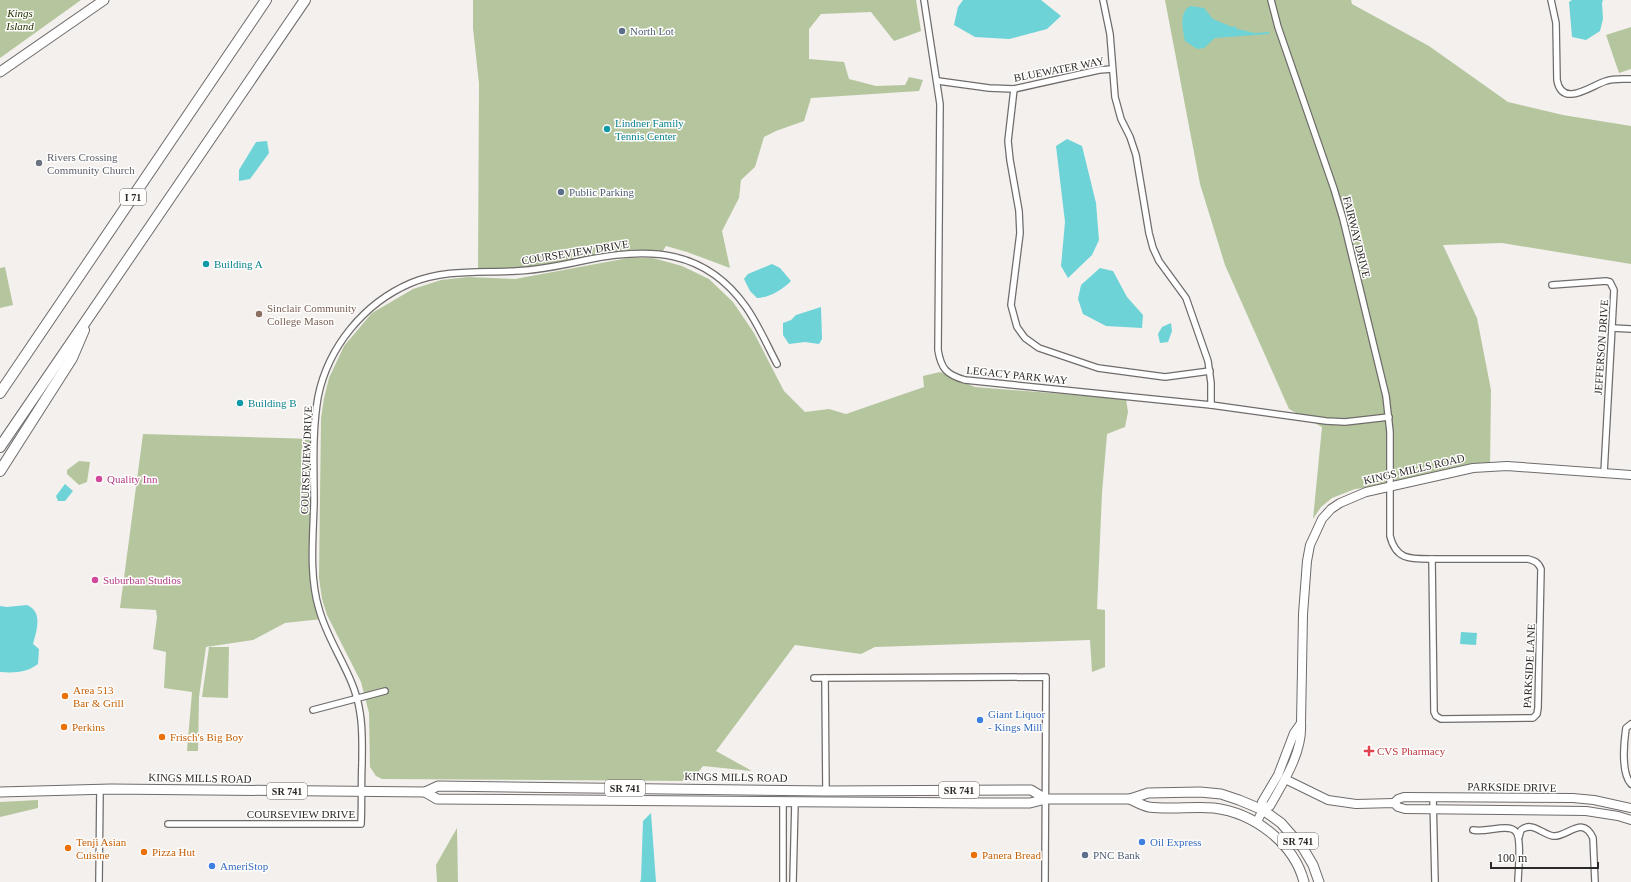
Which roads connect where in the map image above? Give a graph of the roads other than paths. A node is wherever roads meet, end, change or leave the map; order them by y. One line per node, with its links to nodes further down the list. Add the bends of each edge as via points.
1 (104, 0): 9 (main road)
2 (266, 0): 19 (highway, I 71)
3 (305, 0): 14 (highway, I 71)
4 (924, 0): 11 (street, LEGACY PARK WAY)
5 (1103, 0): 8 (street, via 1110,34)
6 (1271, 0): 21 (street, FAIRWAY DRIVE, via 1343,219)
7 (1551, 0): 10 (street, via 1556,23 1557,80 1560,89 1568,94 1577,94 1606,81)
8 (1112, 69): 12 (street, BLUEWATER WAY); 18 (street, via 1115,97 1121,119 1136,155 1152,248 1186,298)
9 (0, 72)
10 (1631, 79)
11 (938, 81): 12 (street, BLUEWATER WAY); 20 (street, LEGACY PARK WAY, via 938,350 945,370 965,380)
12 (1014, 89): 18 (street, via 1008,141 1019,211 1020,233 1011,305 1017,327 1025,338 1039,348 1098,368 1165,377)
13 (1552, 285): 15 (street, JEFFERSON DRIVE, via 1600,280 1610,282 1614,295)
14 (92, 309): 22 (highway, I 71); 23 (highway, via 72,358)
15 (1612, 328): 16 (street); 24 (street, JEFFERSON DRIVE)
16 (1631, 329)
17 (777, 364): 31 (street, COURSEVIEW DRIVE, via 746,307 724,283 697,265 661,254 618,254 518,271 448,273 412,283 371,308 339,345 329,364 319,395 315,427 315,593 322,619 352,681)
18 (1210, 371): 20 (street)
19 (0, 393)
20 (1211, 405): 21 (street, LEGACY PARK WAY, via 1326,422)
21 (1389, 417): 26 (street, FAIRWAY DRIVE)
22 (0, 447)
23 (0, 471)
24 (1604, 473): 25 (street, KINGS MILLS ROAD); 26 (street, KINGS MILLS ROAD, via 1507,466 1473,468)
25 (1631, 475)
26 (1390, 485): 27 (street, PARKSIDE LANE, via 1390,536 1393,547 1406,558); 33 (street, KINGS MILLS ROAD, via 1359,494 1331,509 1322,519 1310,545 1304,582)
27 (1432, 559): 27 (street, PARKSIDE LANE, via 1436,716 1441,719 1533,718 1538,708 1541,577 1539,564 1528,559)
28 (814, 678): 29 (street)
29 (824, 678): 39 (street); 43 (street, via 1046,677)
30 (385, 691): 31 (street)
31 (357, 698): 32 (street); 38 (street, COURSEVIEW DRIVE, via 362,731)
32 (313, 710)
33 (1301, 723): 35 (street, KINGS MILLS ROAD, via 1302,735); 48 (street, KINGS MILLS ROAD, via 1294,733 1278,775 1262,802)
34 (1631, 724): 36 (street, via 1626,728 1625,764 1626,778)
35 (1285, 779): 47 (street, PARKSIDE DRIVE, via 1328,800 1356,804); 48 (street, KINGS MILLS ROAD, via 1270,806)
36 (1631, 784)
37 (100, 789): 38 (main road, KINGS MILLS ROAD / SR 741); 40 (main road, KINGS MILLS ROAD / SR 741); 56 (street)
38 (361, 791): 41 (main road, KINGS MILLS ROAD / SR 741); 53 (street, COURSEVIEW DRIVE, via 361,824)
39 (826, 791): 41 (main road, KINGS MILLS ROAD / SR 741, via 438,786); 43 (main road, KINGS MILLS ROAD / SR 741, via 1031,790)
40 (0, 792)
41 (425, 792): 45 (main road, KINGS MILLS ROAD / SR 741, via 438,799)
42 (1433, 797): 47 (street, PARKSIDE DRIVE, via 1404,797); 49 (street, PARKSIDE DRIVE, via 1573,798); 50 (street)
43 (1046, 799): 44 (main road, KINGS MILLS ROAD / SR 741); 46 (main road, KINGS MILLS ROAD / SR 741, via 1030,803); 59 (street)
44 (1130, 799): 48 (main road, KINGS MILLS ROAD / SR 741, via 1148,793 1200,792 1227,796); 52 (main road, KINGS MILLS ROAD / SR 741, via 1148,807 1215,808)
45 (783, 802): 46 (main road, KINGS MILLS ROAD / SR 741); 57 (street)
46 (795, 802): 58 (street)
47 (1394, 803): 50 (street, PARKSIDE DRIVE, via 1405,809)
48 (1263, 808): 52 (street, KINGS MILLS ROAD); 61 (main road, SR 741, via 1300,844)
49 (1631, 808)
50 (1433, 809): 51 (street, PARKSIDE DRIVE, via 1586,811); 62 (street)
51 (1631, 820)
52 (1257, 822): 60 (main road, SR 741, via 1286,847 1299,866)
53 (168, 824)
54 (1473, 830): 55 (street, via 1507,828 1515,830)
55 (1519, 837): 63 (street); 64 (street, via 1521,830 1527,827 1540,829 1553,836 1576,828 1587,830 1594,838)
56 (99, 882)
57 (783, 882)
58 (793, 882)
59 (1045, 882)
60 (1304, 882)
61 (1320, 882)
62 (1435, 882)
63 (1518, 882)
64 (1595, 882)

